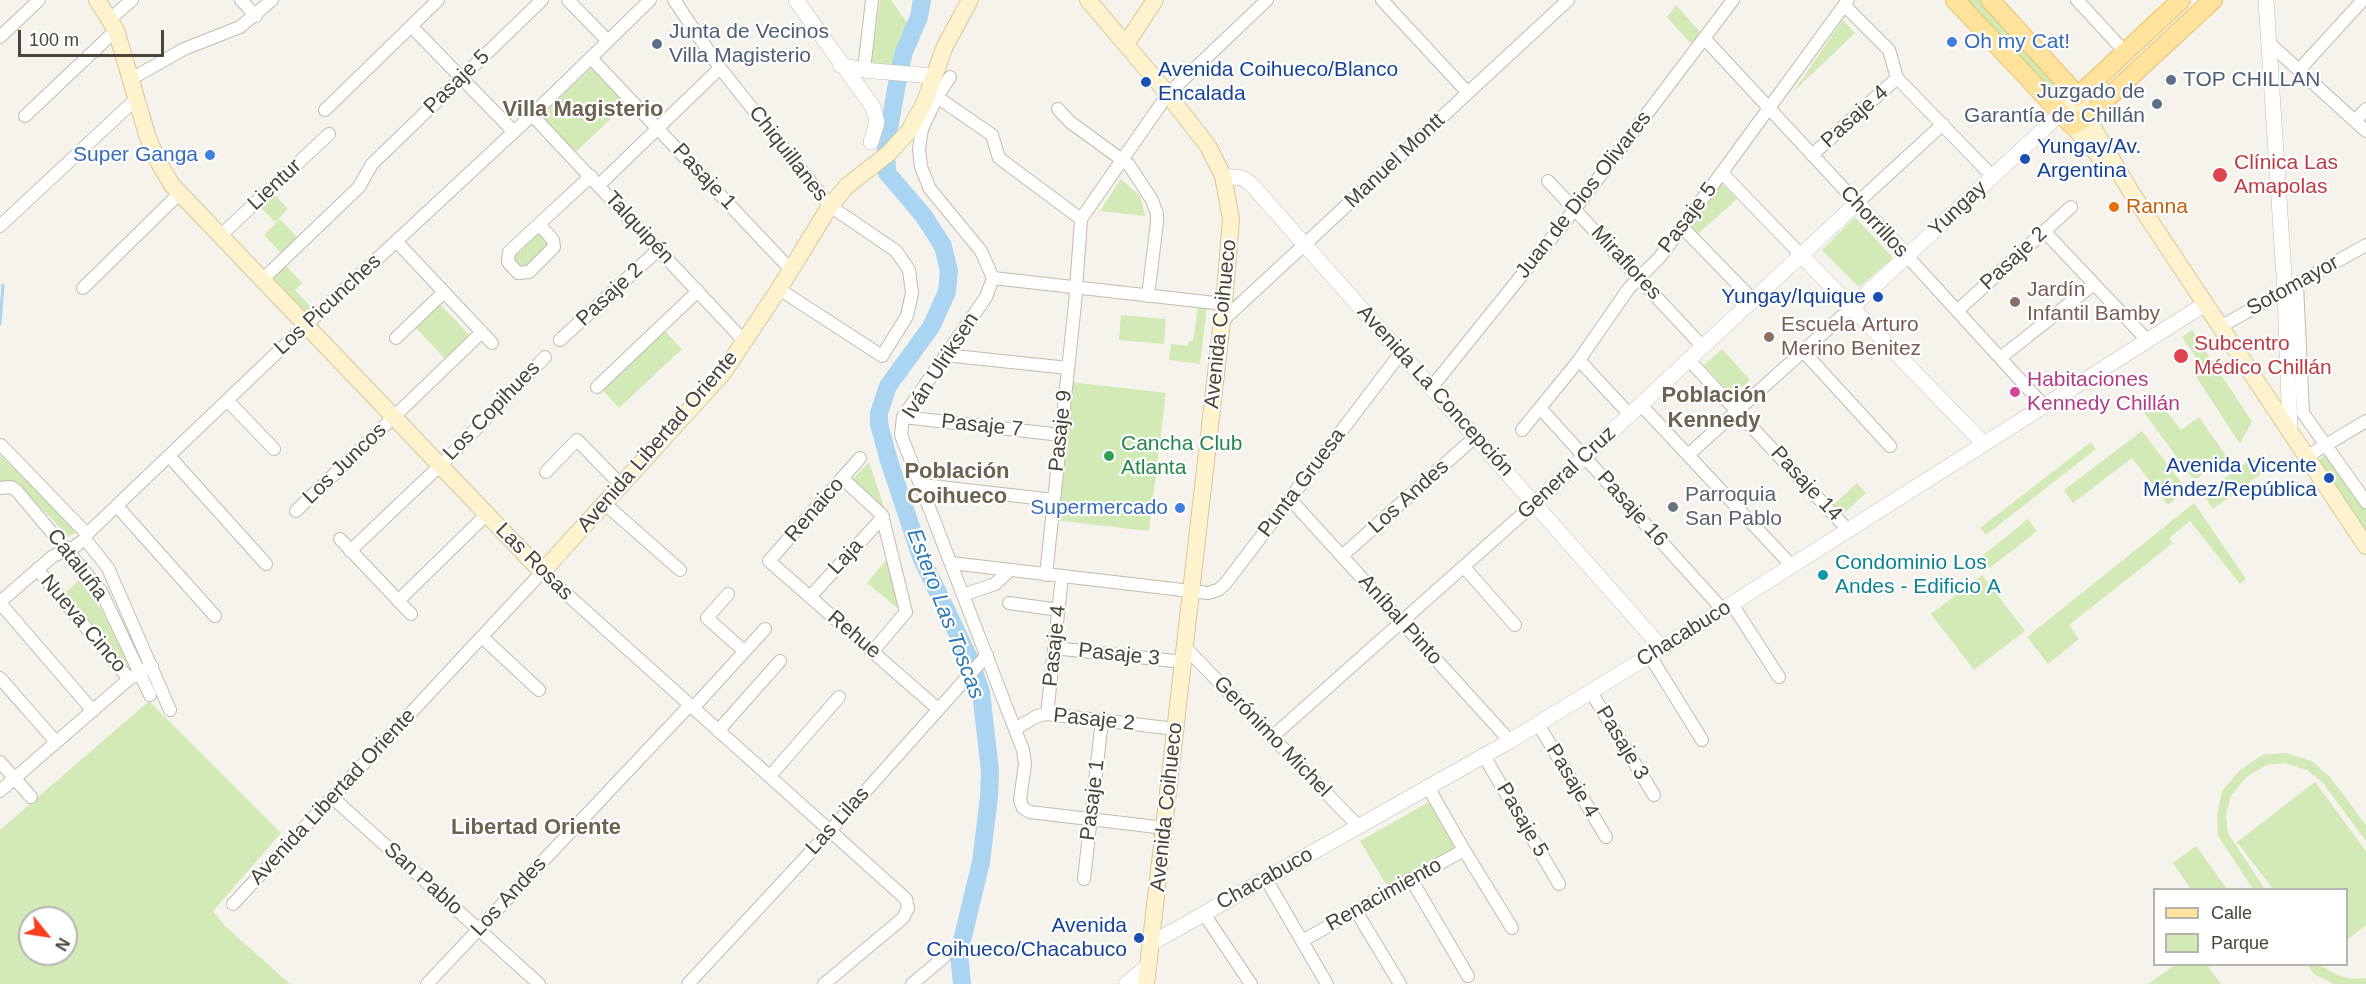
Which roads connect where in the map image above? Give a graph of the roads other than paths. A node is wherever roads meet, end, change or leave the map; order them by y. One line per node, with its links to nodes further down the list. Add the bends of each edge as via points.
1 (39, 0): 31 (street)
2 (97, 0): 29 (main road, Las Rosas)
3 (132, 0): 29 (street)
4 (241, 0): 28 (street)
5 (272, 0): 28 (street)
6 (438, 0): 30 (street)
7 (542, 0): 44 (street, Pasaje 5)
8 (568, 0): 33 (street)
9 (650, 0): 33 (street, Los Picunches)
10 (674, 0): 39 (street, Chiquillanes)
11 (796, 0): 38 (street)
12 (872, 0): 40 (street)
13 (970, 0): 42 (main road, Avenida Libertad Oriente)
14 (1088, 0): 35 (main road, Avenida Coihueco)
15 (1155, 0): 35 (main road)
16 (1267, 0): 48 (street)
17 (1382, 0): 47 (street)
18 (1568, 0): 47 (street, Manuel Montt)
19 (1733, 0): 32 (street, Juan de Dios Olivares)
20 (1955, 0): 58 (main road)
21 (1990, 0): 50 (main road)
22 (2077, 0): 36 (street)
23 (2181, 0): 36 (main road)
24 (2212, 0): 58 (main road)
25 (2266, 0): 34 (street)
26 (2364, 0): 41 (street)
27 (1846, 2): 45 (street, via 1889,50); 53 (street, Pasaje 5)
28 (256, 16): 46 (street, via 240,27 184,49)
29 (113, 25): 46 (main road, Las Rosas); 57 (street)
30 (411, 26): 44 (street); 55 (street)
31 (0, 37)
32 (1704, 38): 53 (street, Chorrillos); 77 (street, Juan de Dios Olivares)
33 (608, 41): 37 (street, Los Picunches)
34 (2269, 43): 41 (street); 95 (street)
35 (1126, 44): 48 (main road, Avenida Coihueco)
36 (2125, 52): 50 (main road)
37 (591, 58): 56 (street, Los Picunches); 61 (street, Pasaje 1)
38 (840, 65): 40 (street); 65 (street, via 875,112 877,122)
39 (720, 68): 61 (street); 75 (street, Chiquillanes)
40 (864, 70): 42 (street)
41 (2299, 70): 59 (street)
42 (925, 75): 49 (main road, Avenida Libertad Oriente)
43 (950, 77): 49 (street)
44 (462, 78): 63 (street); 93 (street, Pasaje 5, via 372,164 359,188)
45 (1897, 78): 60 (street); 66 (street, Pasaje 4)
46 (131, 80): 51 (main road, Las Rosas)
47 (1468, 93): 85 (street, Manuel Montt)
48 (1168, 94): 67 (street); 69 (main road, Avenida Coihueco, via 1208,146)
49 (932, 95): 75 (main road, Avenida Libertad Oriente, via 889,153); 78 (street, via 993,135 999,158); 92 (street, via 920,139 923,174 930,189 981,251)
50 (2078, 96): 58 (main road)
51 (136, 99): 73 (main road, Las Rosas, via 153,151); 80 (street)
52 (1058, 109): 67 (street)
53 (1770, 109): 66 (street, Chorrillos); 68 (street, Pasaje 5)
54 (2366, 109): 59 (street)
55 (325, 110)
56 (532, 115): 63 (street, Los Picunches); 71 (street, Talquipén)
57 (25, 116)
58 (2073, 118): 70 (street, Yungay, via 2038,136); 104 (main road, via 2131,192)
59 (2355, 121): 62 (street)
60 (1943, 124): 70 (street); 74 (street)
61 (658, 128): 71 (street); 90 (street, Pasaje 1)
62 (2366, 130)
63 (514, 132): 84 (street, Los Picunches)
64 (329, 134): 83 (street, Lientur)
65 (871, 142)
66 (1812, 155): 74 (street, Chorrillos)
67 (1123, 159): 78 (street); 101 (street, via 1146,189 1157,214)
68 (1722, 173): 81 (street, Pasaje 5); 88 (street)
69 (1223, 176): 85 (street, Avenida La Concepción, via 1242,178 1251,184); 103 (main road, Avenida Coihueco, via 1232,219)
70 (1993, 177): 89 (street, Yungay)
71 (595, 181): 79 (street); 87 (street, Talquipén)
72 (1548, 181): 77 (street, Miraflores)
73 (180, 194): 83 (main road, Las Rosas); 96 (street)
74 (1857, 203): 88 (street, General Cruz); 89 (street, Chorrillos)
75 (830, 206): 90 (main road, Avenida Libertad Oriente); 97 (street, Chiquillanes, via 896,251 909,270 912,293 907,316 882,356)
76 (2071, 207): 82 (street, Pasaje 2)
77 (1575, 209): 91 (street, Miraflores); 126 (street, Juan de Dios Olivares)
78 (1081, 219): 98 (street, Pasaje 9)
79 (539, 224)
80 (0, 226)
81 (1683, 227): 91 (street, Pasaje 5); 102 (street)
82 (2044, 231): 94 (street); 106 (street, Pasaje 2)
83 (220, 236): 93 (main road, Las Rosas)
84 (396, 241): 100 (street); 108 (street, Los Picunches)
85 (1305, 245): 107 (street, Manuel Montt); 118 (street, Avenida La Concepción)
86 (2366, 245): 95 (street, Sotomayor)
87 (659, 249): 99 (street, Talquipén); 112 (street, Pasaje 2)
88 (1801, 255): 102 (street, General Cruz); 105 (street)
89 (1907, 256): 105 (street, Yungay); 106 (street, Chorrillos)
90 (791, 270): 97 (main road, Avenida Libertad Oriente)
91 (1640, 276): 116 (street, Miraflores); 122 (street, Pasaje 5)
92 (993, 279): 98 (street); 119 (street, Iván Ulriksen, via 986,297)
93 (262, 280): 108 (main road, Las Rosas)
94 (2094, 284): 113 (street); 121 (street)
95 (2291, 287): 109 (street, Sotomayor); 136 (street); 141 (street, via 2303,413)
96 (83, 288)
97 (779, 288): 114 (main road, Avenida Libertad Oriente)
98 (1075, 288): 101 (street); 124 (street, Pasaje 9)
99 (698, 291): 114 (street, Talquipén); 125 (street)
100 (444, 292): 110 (street); 111 (street)
101 (1148, 296): 103 (street)
102 (1753, 300): 116 (street, General Cruz)
103 (1224, 304): 107 (main road, Avenida Coihueco)
104 (2205, 304): 109 (main road); 113 (street, Chacabuco)
105 (1851, 308): 117 (street); 139 (street)
106 (1957, 311): 121 (street, Chorrillos)
107 (1222, 321): 182 (main road, Avenida Coihueco)
108 (306, 325): 127 (street, Los Picunches); 132 (main road, Las Rosas)
109 (2220, 327): 136 (main road)
110 (482, 332): 115 (street); 132 (street, Los Juncos)
111 (396, 338)
112 (561, 340)
113 (2147, 340): 128 (street, Chacabuco)
114 (745, 342): 153 (main road, Avenida Libertad Oriente, via 710,389)
115 (492, 343)
116 (1703, 347): 123 (street, General Cruz)
117 (1803, 351): 131 (street); 142 (street)
118 (1400, 354): 126 (street, Avenida La Concepción); 155 (street, Punta Gruesa)
119 (945, 355): 124 (street); 133 (street, Iván Ulriksen)
120 (545, 357): 149 (street, Los Copihues)
121 (2000, 358): 128 (street, Chorrillos)
122 (1579, 360): 129 (street, Pasaje 5); 130 (street)
123 (1689, 360): 130 (street, General Cruz); 131 (street, Pasaje 14)
124 (1068, 368): 137 (street, Pasaje 9)
125 (597, 387)
126 (1431, 388): 138 (street, Avenida La Concepción)
127 (227, 400): 143 (street); 145 (street, Los Picunches)
128 (2044, 406): 139 (street, Chacabuco)
129 (1540, 409): 135 (street, Pasaje 5); 146 (street, Pasaje 16)
130 (1635, 410): 144 (street); 146 (street, General Cruz)
131 (1737, 411): 144 (street); 164 (street, Pasaje 14)
132 (394, 417): 149 (main road, Las Rosas); 161 (street, Los Juncos)
133 (903, 417): 137 (street, Pasaje 7); 152 (street, Iván Ulriksen, via 901,435)
134 (2366, 422): 141 (street)
135 (1522, 430)
136 (2290, 432): 147 (main road)
137 (1061, 435): 156 (street, Pasaje 9)
138 (1475, 437): 158 (street, Avenida La Concepción); 170 (street, Los Andes)
139 (1984, 444): 164 (street, Chacabuco)
140 (1, 445): 165 (street, Cataluña)
141 (2326, 445): 147 (street); 157 (street)
142 (1890, 446)
143 (274, 449)
144 (1688, 455): 174 (street)
145 (169, 456): 160 (street, Los Picunches); 173 (street)
146 (1585, 457): 158 (street, General Cruz); 189 (street, Pasaje 16)
147 (2306, 457): 167 (main road)
148 (860, 458): 151 (street, Renaico)
149 (440, 465): 162 (main road, Las Rosas); 169 (street, Los Copihues)
150 (546, 472): 153 (street, via 577,440)
151 (843, 478): 163 (street); 171 (street, Renaico)
152 (922, 485): 156 (street); 172 (street, Iván Ulriksen)
153 (622, 486): 159 (main road, Avenida Libertad Oriente)
154 (0, 488): 168 (street, Cataluña, via 17,491)
155 (1290, 499): 170 (street, Aníbal Pinto); 182 (street, Punta Gruesa, via 1222,587 1208,593)
156 (1054, 500): 180 (street, Pasaje 9)
157 (2366, 502)
158 (1535, 503): 175 (street, General Cruz); 200 (street, Avenida La Concepción)
159 (605, 504): 177 (street); 179 (main road, Avenida Libertad Oriente)
160 (117, 506): 165 (street, Los Picunches); 192 (street)
161 (296, 511)
162 (487, 514): 179 (main road, Las Rosas); 186 (street)
163 (883, 517): 185 (street, Laja); 199 (street, via 906,612)
164 (1848, 530): 174 (street, Chacabuco)
165 (86, 536): 168 (street, Los Picunches); 204 (street, Cataluña, via 108,568)
166 (339, 539): 169 (street)
167 (2366, 546)
168 (67, 549): 176 (street, Los Picunches); 205 (street, Cataluña, via 101,591)
169 (350, 550): 186 (street)
170 (1342, 556): 193 (street, Aníbal Pinto)
171 (769, 561): 185 (street, Rehue)
172 (951, 563): 178 (street, Punta Gruesa); 184 (street, Iván Ulriksen)
173 (266, 564)
174 (1792, 566): 189 (street, Chacabuco)
175 (1464, 567): 193 (street, General Cruz); 194 (street)
176 (38, 569): 187 (street, Los Picunches); 208 (street, Nueva Cinco)
177 (680, 570)
178 (1009, 571): 180 (street, Punta Gruesa); 184 (street, via 995,585)
179 (542, 572): 196 (street, Avenida Libertad Oriente); 213 (street, Las Rosas)
180 (1046, 575): 181 (street, Punta Gruesa)
181 (1062, 577): 182 (street, Punta Gruesa); 190 (street, Pasaje 4)
182 (1191, 591): 201 (main road, Avenida Coihueco)
183 (728, 594): 198 (street, via 707,618)
184 (963, 595): 202 (street, Iván Ulriksen)
185 (810, 597): 199 (street, Rehue)
186 (398, 601): 191 (street)
187 (0, 602): 216 (street)
188 (1009, 603): 190 (street)
189 (1728, 607): 200 (street, Chacabuco); 206 (street)
190 (1059, 610): 197 (street, Pasaje 4)
191 (411, 614)
192 (215, 616)
193 (1402, 622): 223 (street, General Cruz); 224 (street, Aníbal Pinto)
194 (1515, 625)
195 (765, 629): 198 (street, Los Andes)
196 (482, 637): 209 (street); 235 (street, Avenida Libertad Oriente)
197 (1054, 648): 201 (street, Pasaje 3); 217 (street, Pasaje 4)
198 (744, 651): 213 (street, Los Andes)
199 (873, 651): 214 (street, Rehue)
200 (1656, 652): 210 (street, Chacabuco); 225 (street)
201 (1184, 655): 221 (main road, Avenida Coihueco); 223 (street, Gerónimo Michel)
202 (982, 660): 214 (street, Las Lilas); 220 (street, Iván Ulriksen)
203 (780, 662): 222 (street)
204 (152, 666): 205 (street); 215 (street, Cataluña)
205 (140, 672): 208 (street); 211 (street, Cataluña)
206 (1779, 677)
207 (0, 678): 226 (street)
208 (129, 679): 216 (street)
209 (539, 690)
210 (1591, 692): 219 (street, Chacabuco); 233 (street, Pasaje 3)
211 (150, 695)
212 (839, 697): 229 (street)
213 (691, 706): 222 (street, Las Rosas); 250 (street, Los Andes)
214 (938, 709): 239 (street, Las Lilas)
215 (170, 710)
216 (93, 711): 226 (street)
217 (1047, 714): 218 (street, Pasaje 2); 220 (street, Pasaje 2)
218 (1102, 720): 221 (street, Pasaje 2); 236 (street, Pasaje 1)
219 (1538, 724): 224 (street, Chacabuco); 240 (street, Pasaje 4)
220 (1015, 729): 236 (street, Iván Ulriksen, via 1025,758 1020,800 1023,808)
221 (1176, 729): 238 (main road, Avenida Coihueco)
222 (718, 731): 229 (street, Las Rosas)
223 (1272, 737): 237 (street, Gerónimo Michel)
224 (1510, 741): 227 (street, Chacabuco)
225 (1702, 741)
226 (56, 742): 230 (street)
227 (1484, 756): 231 (street, Chacabuco); 245 (street, Pasaje 5)
228 (0, 762): 230 (street)
229 (770, 776): 239 (street, Las Rosas)
230 (14, 778): 232 (street); 234 (street)
231 (1428, 788): 237 (street, Chacabuco); 241 (street, Renacimiento)
232 (0, 791)
233 (1654, 795)
234 (31, 797)
235 (333, 798): 246 (street, Avenida Libertad Oriente); 250 (street, San Pablo)
236 (1091, 819): 238 (street); 242 (street, Pasaje 1)
237 (1359, 827): 243 (street, Chacabuco)
238 (1165, 828): 252 (main road, Avenida Coihueco)
239 (830, 831): 256 (street, Las Rosas, via 904,896 908,908 903,918); 259 (street, Las Lilas)
240 (1606, 837)
241 (1464, 850): 244 (street, Renacimiento); 249 (street)
242 (1084, 879)
243 (1266, 879): 248 (street, Chacabuco); 251 (street, Renacimiento)
244 (1411, 879): 247 (street, Renacimiento); 255 (street)
245 (1559, 885)
246 (233, 904)
247 (1356, 911): 251 (street, Renacimiento); 265 (street)
248 (1204, 914): 252 (street, Chacabuco); 263 (street)
249 (1512, 928)
250 (478, 929): 257 (street, Los Andes); 258 (street, San Pablo)
251 (1302, 941): 264 (street)
252 (1152, 944): 254 (main road, Avenida Coihueco)
253 (944, 957): 260 (street)
254 (1149, 965): 261 (street); 262 (main road, Avenida Coihueco)
255 (1468, 975)
256 (826, 983)
257 (427, 984)
258 (539, 984)
259 (688, 984)
260 (912, 984)
261 (1126, 984)
262 (1146, 984)
263 (1251, 984)
264 (1327, 984)
265 (1400, 984)

